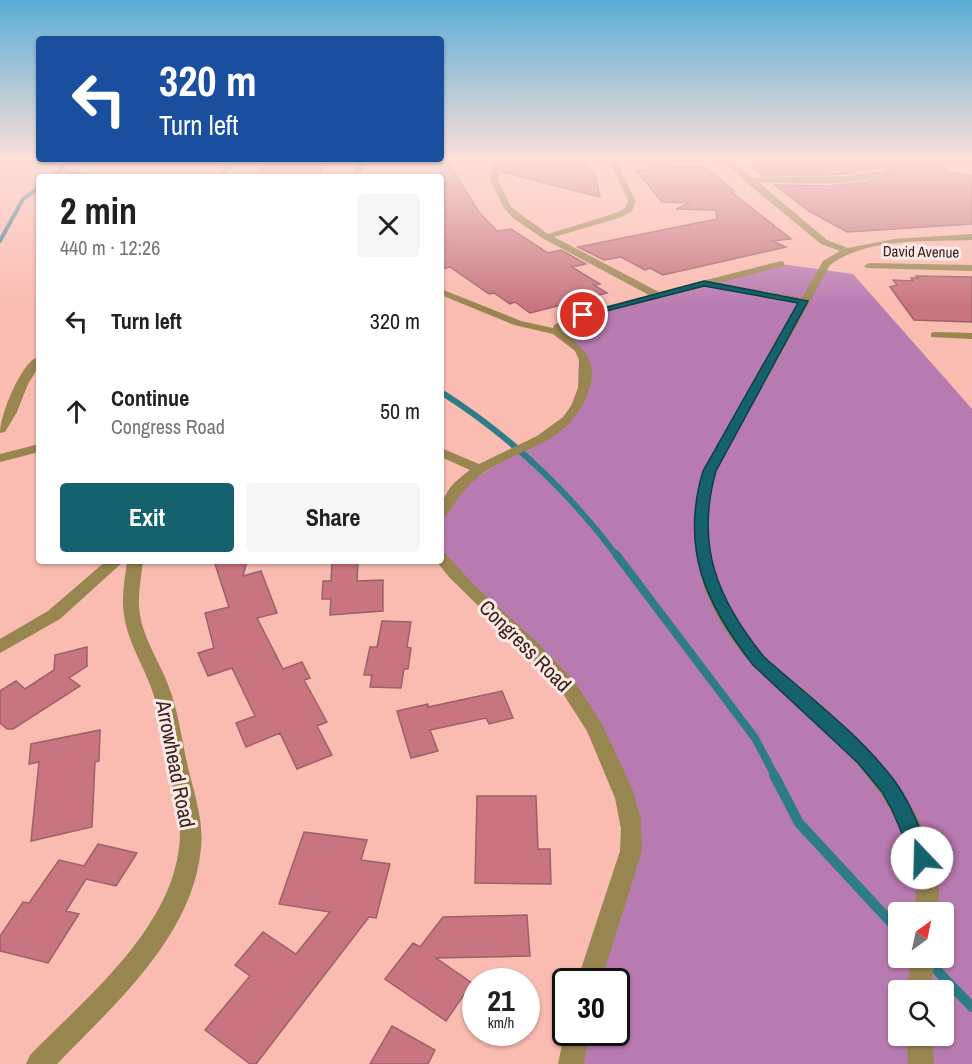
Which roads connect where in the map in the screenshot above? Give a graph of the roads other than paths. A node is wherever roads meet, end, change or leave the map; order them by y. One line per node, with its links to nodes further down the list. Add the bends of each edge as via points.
1 (509, 209): 4 (street)
2 (628, 209): 4 (street)
3 (784, 209): 6 (street, via 824,242)
4 (547, 237): 12 (street)
5 (972, 237): 6 (street)
6 (846, 250): 13 (street, via 829,259)
7 (781, 264): 10 (street)
8 (869, 266): 9 (street, David Avenue)
9 (972, 268)
10 (704, 283): 12 (street); 13 (street)
11 (444, 293): 14 (street, via 518,323)
12 (655, 294): 14 (street, via 583,315 558,327)
13 (804, 301): 28 (street, via 709,471 702,498 701,544 715,596 744,643 865,758 888,787 920,849 927,882)
14 (556, 332): 22 (street, via 580,350 586,368 585,384 573,415 535,443)
15 (935, 335): 16 (street)
16 (972, 336)
17 (36, 362): 18 (street, via 27,372)
18 (0, 429)
19 (36, 449): 21 (street)
20 (444, 453): 22 (street)
21 (0, 458)
22 (479, 470): 23 (street)
23 (444, 509)
24 (444, 560): 29 (street, Congress Road, via 465,588 560,677 579,701 622,787 633,833 631,851)
25 (113, 564): 27 (street, via 54,615)
26 (135, 564): 32 (street, Arrowhead Road, via 133,622 163,695 188,813 190,849 180,889 160,930 120,980)
27 (0, 647)
28 (926, 902)
29 (593, 968)
30 (574, 1046): 33 (street)
31 (920, 1046): 34 (street)
32 (39, 1064)
33 (572, 1064)
34 (921, 1064)

